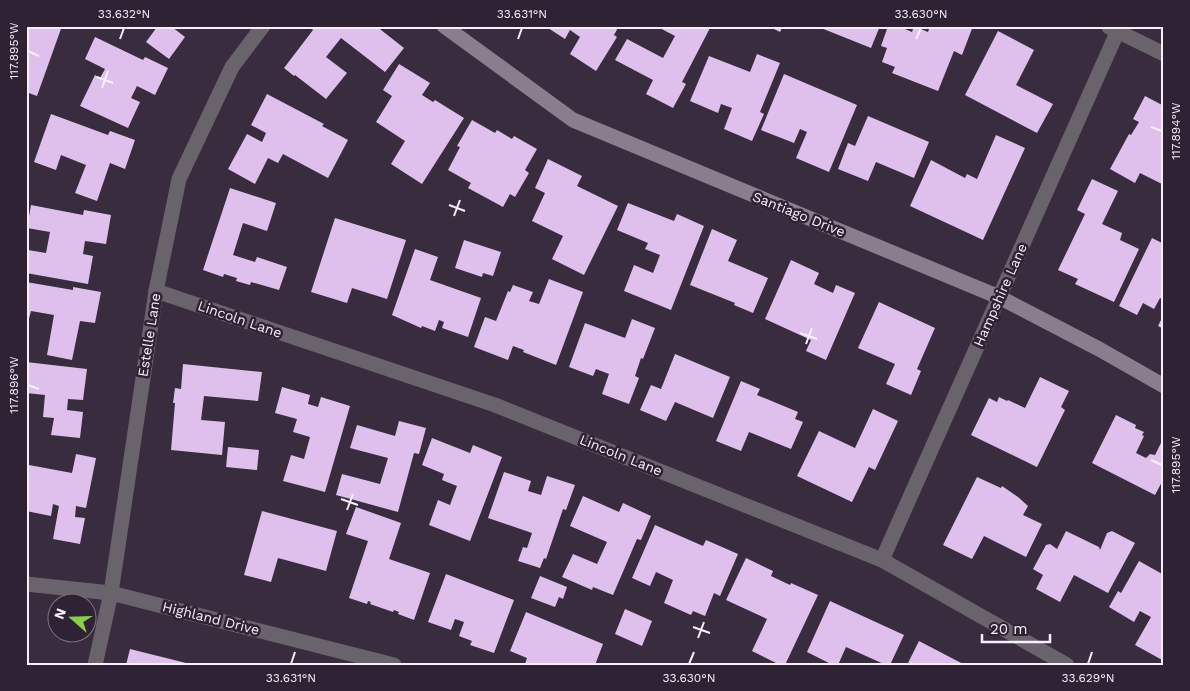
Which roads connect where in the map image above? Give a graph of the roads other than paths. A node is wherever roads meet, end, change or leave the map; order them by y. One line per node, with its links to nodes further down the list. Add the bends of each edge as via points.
1 (263, 26): 5 (street, Estelle Lane, via 232,67 179,179)
2 (444, 26): 6 (street, Santiago Drive, via 573,120)
3 (1115, 28): 4 (street); 6 (street, Hampshire Lane)
4 (1164, 54)
5 (156, 291): 8 (street, Lincoln Lane, via 495,405); 10 (street, Estelle Lane)
6 (999, 297): 7 (street, Santiago Drive); 8 (street, Hampshire Lane)
7 (1164, 386)
8 (882, 560): 13 (street, Lincoln Lane)
9 (26, 584): 10 (street, Highland Drive)
10 (111, 593): 11 (street, Estelle Lane); 12 (street, Highland Drive)
11 (95, 665)
12 (394, 665)
13 (1067, 665)

